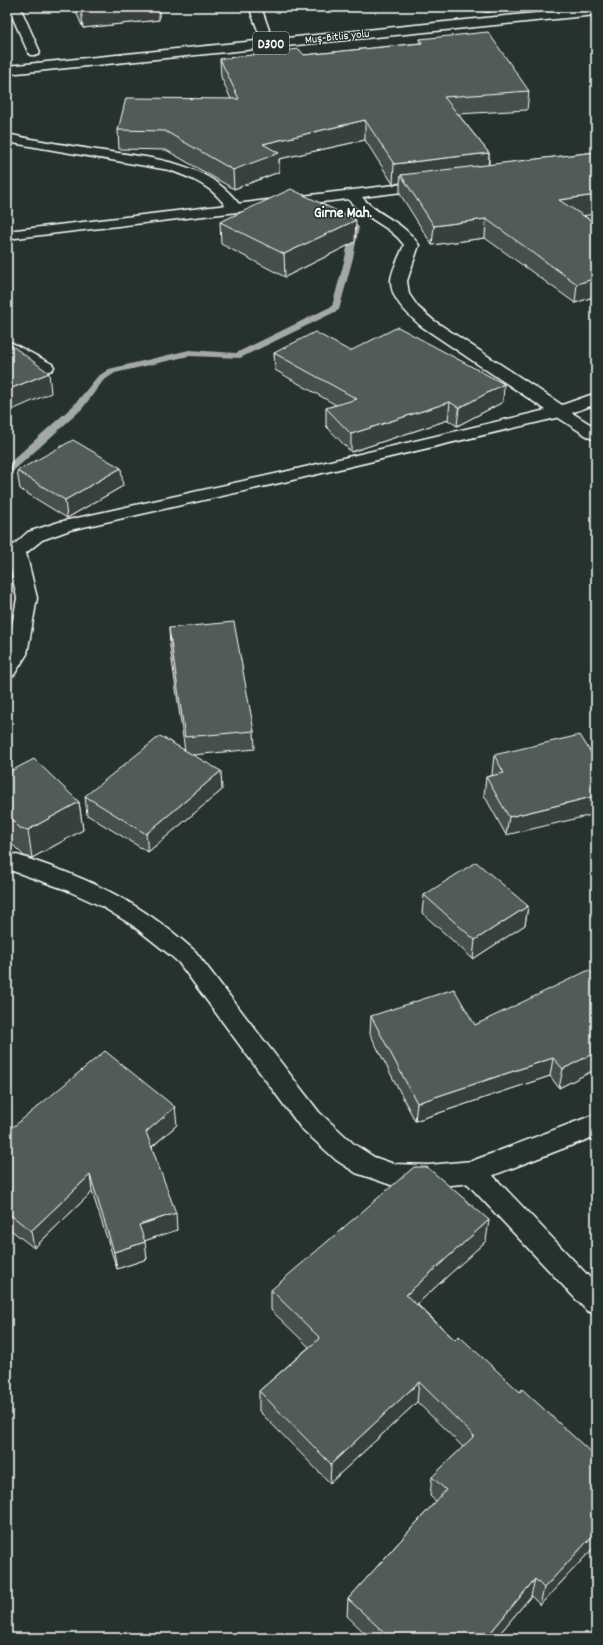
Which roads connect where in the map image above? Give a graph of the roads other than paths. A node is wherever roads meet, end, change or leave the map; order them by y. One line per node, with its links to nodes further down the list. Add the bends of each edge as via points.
1 (14, 7): 10 (main road)
2 (255, 7): 7 (main road)
3 (489, 7): 4 (main road)
4 (471, 9)
5 (596, 11): 12 (main road, Muş-Bitlis yolu / D300)
6 (278, 28): 7 (main road, D300)
7 (263, 30): 8 (main road, D300)
8 (247, 31)
9 (50, 50): 10 (main road)
10 (34, 52): 11 (main road)
11 (21, 53)
12 (7, 70)
13 (7, 138): 16 (lane, via 167,164 210,184 229,199)
14 (446, 183): 15 (main road)
15 (352, 194): 16 (main road); 21 (main road, via 362,207 402,232 412,245 399,281 407,303 416,313 427,323)
16 (235, 208): 17 (main road)
17 (7, 235)
18 (7, 346): 19 (lane)
19 (46, 367)
20 (596, 398): 21 (main road)
21 (560, 412): 22 (lane); 23 (main road, via 65,526 35,536 16,552 27,598 17,654)
22 (596, 435)
23 (7, 670)
24 (7, 860): 26 (main road, via 108,899 142,919 164,936 187,957 310,1120 345,1152 365,1165 394,1175 429,1176)
25 (596, 1125): 26 (main road)
26 (473, 1172): 27 (lane)
27 (596, 1302)

